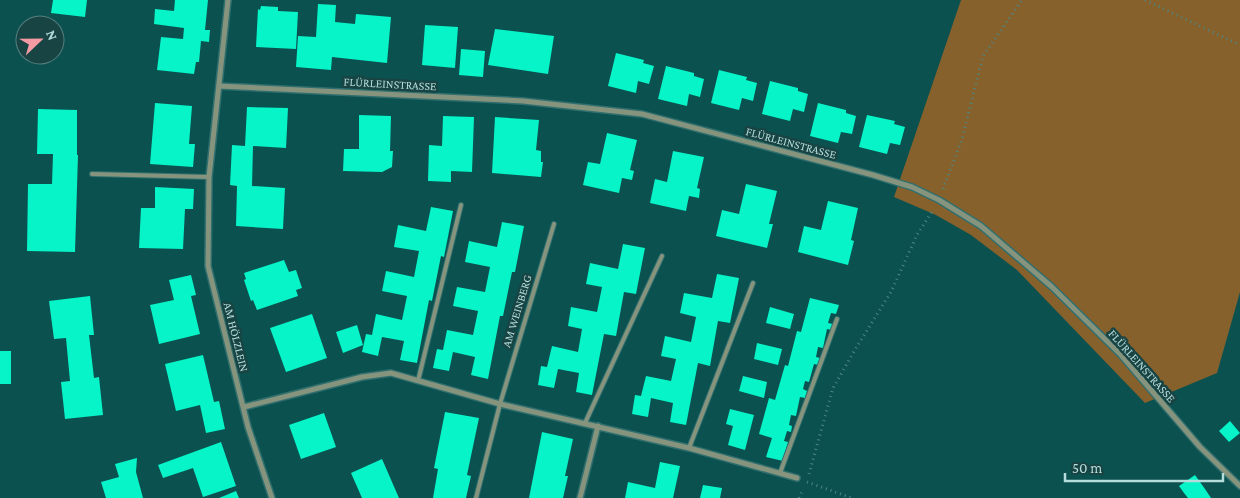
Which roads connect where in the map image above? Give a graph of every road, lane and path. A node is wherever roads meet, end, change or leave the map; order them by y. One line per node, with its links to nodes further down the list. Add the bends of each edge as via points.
1 (228, 0): 5 (street, AM HÖLZLEIN)
2 (1022, 0): 8 (path, via 983,56 962,139)
3 (1144, 0): 4 (path)
4 (1240, 45)
5 (219, 86): 7 (street, AM HÖLZLEIN); 8 (street, FLÜRLEINSTRASSE, via 523,101 642,114 873,175 912,187)
6 (92, 174): 7 (lane)
7 (209, 176): 16 (street, AM HÖLZLEIN, via 208,266)
8 (939, 200): 22 (path, via 917,235 892,292 833,388); 23 (street, FLÜRLEINSTRASSE, via 981,226 1052,287)
9 (461, 206): 14 (lane)
10 (554, 224): 15 (lane, AM WEINBERG)
11 (662, 256): 17 (lane)
12 (753, 283): 19 (lane)
13 (837, 319): 20 (lane)
14 (418, 381): 15 (street); 16 (street, via 391,373 362,377)
15 (500, 404): 17 (street); 25 (lane, AM WEINBERG)
16 (244, 407): 24 (street, AM HÖLZLEIN)
17 (585, 423): 18 (street)
18 (598, 426): 19 (street); 26 (street)
19 (689, 448): 20 (street)
20 (780, 473): 21 (street)
21 (797, 478): 22 (path)
22 (806, 482): 27 (path)
23 (1240, 486)
24 (272, 498)
25 (476, 498)
26 (581, 498)
27 (852, 498)

